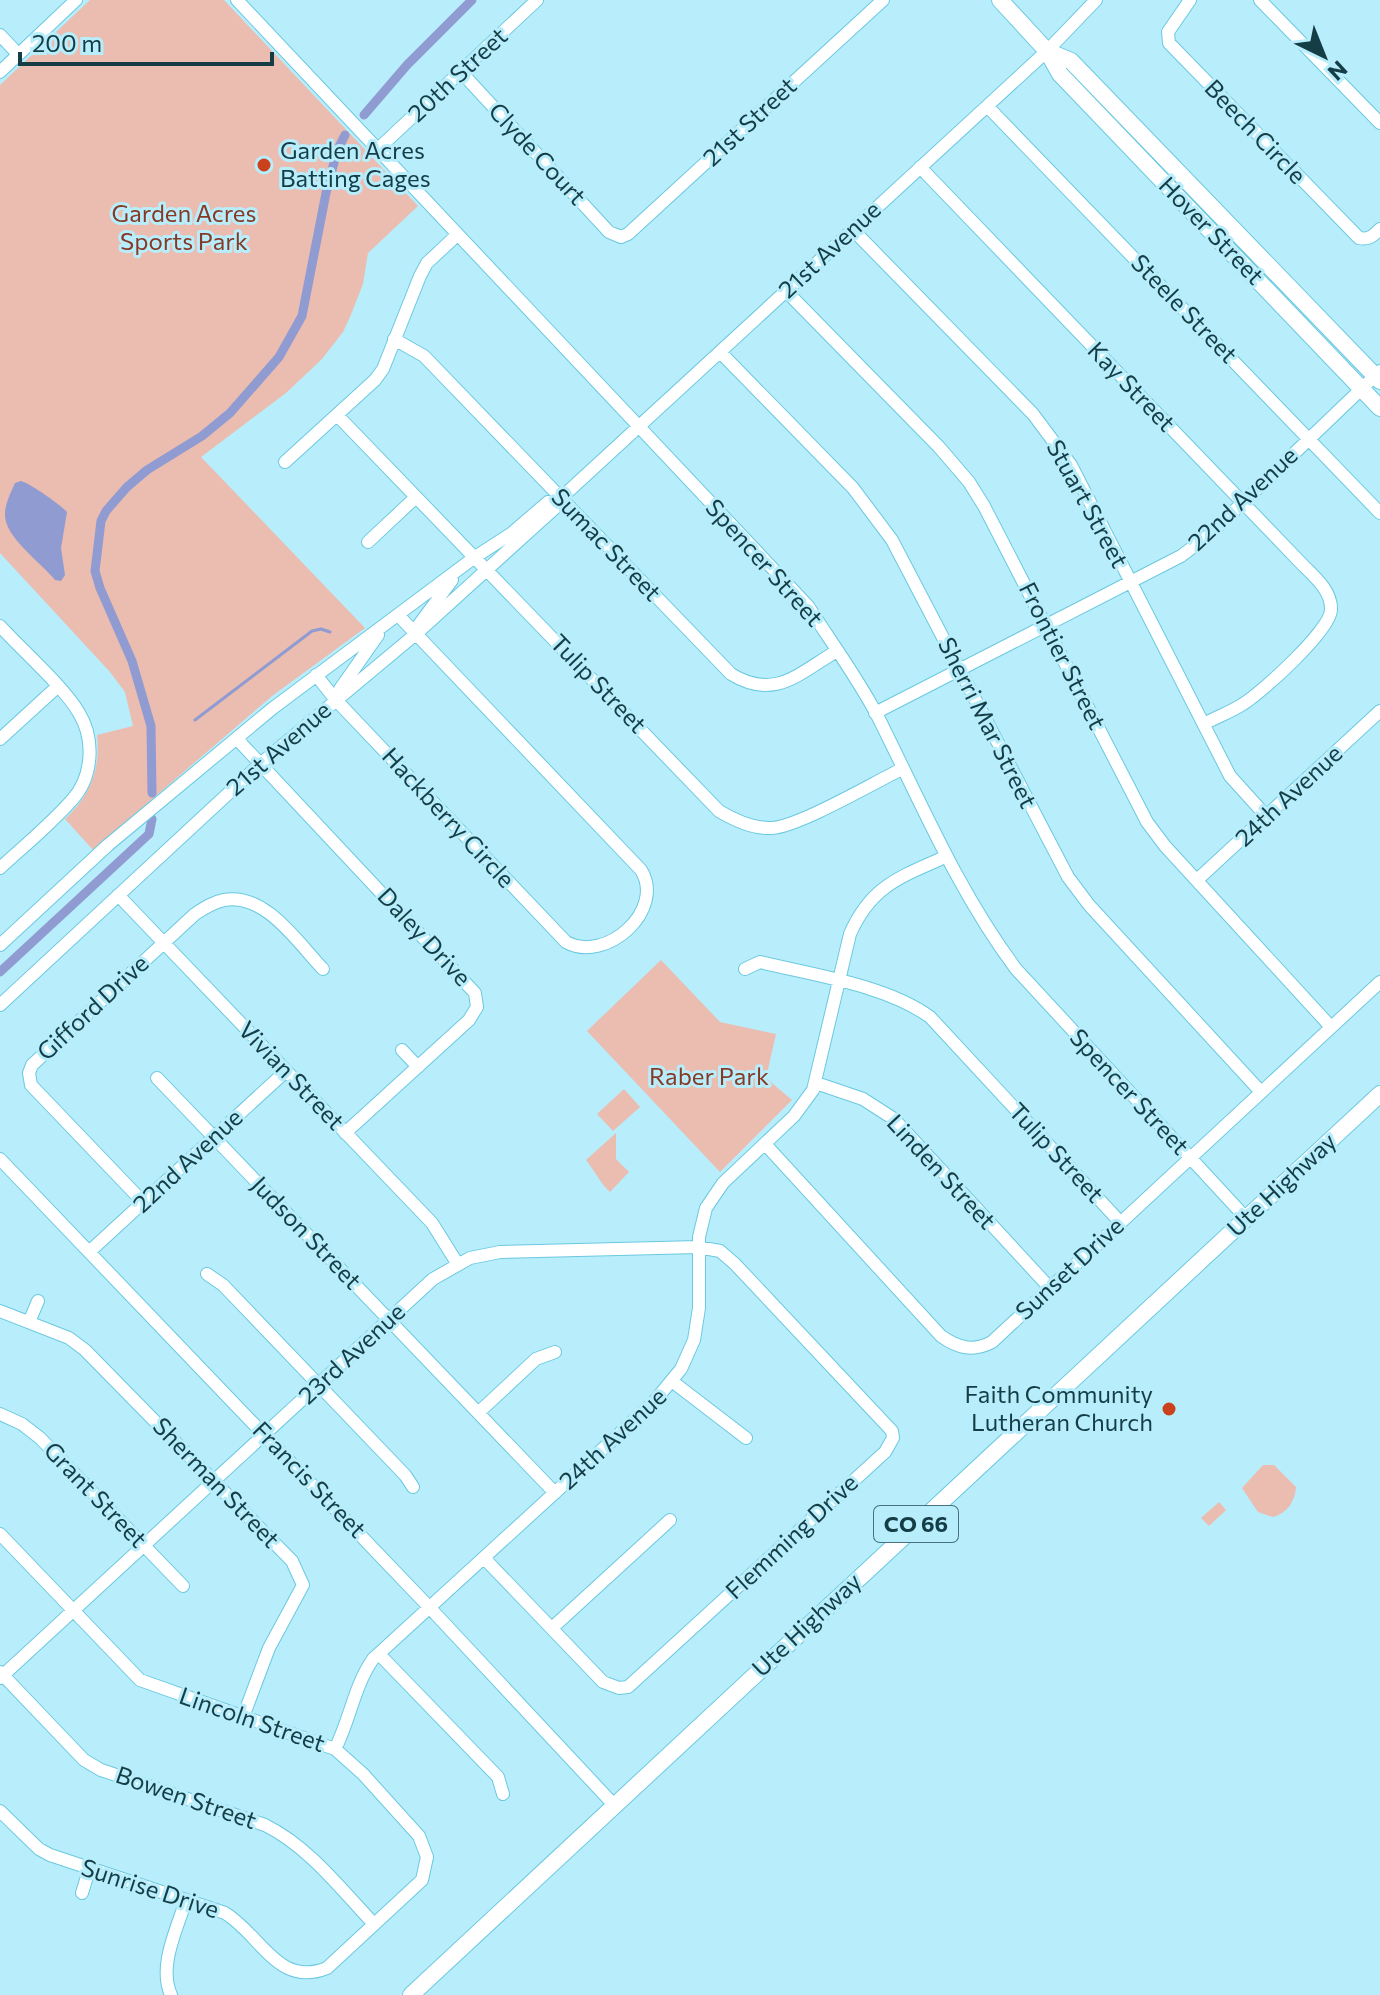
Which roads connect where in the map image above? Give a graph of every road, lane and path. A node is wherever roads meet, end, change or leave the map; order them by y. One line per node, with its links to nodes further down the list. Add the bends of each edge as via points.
1 (76, 0): 11 (street)
2 (237, 0): 16 (street, Spencer Street)
3 (537, 0): 13 (street, 20th Street)
4 (883, 0): 21 (street, 21st Street, via 628,234)
5 (1000, 0): 10 (main road, Hover Street)
6 (1096, 0): 10 (street, 21st Avenue)
7 (1190, 0): 18 (street, Beech Circle, via 1168,32 1169,43 1359,238 1366,240)
8 (1260, 0): 15 (street)
9 (0, 35): 11 (street)
10 (1047, 51): 14 (street, 21st Avenue); 25 (main road, Hover Street, via 1071,61); 26 (main road, Hover Street, via 1060,74)
11 (18, 54): 12 (street)
12 (0, 72)
13 (461, 72): 16 (street, 20th Street); 21 (street, Clyde Court)
14 (987, 106): 17 (street, 21st Avenue); 30 (street, Steele Street)
15 (1380, 123)
16 (378, 149): 20 (street, Spencer Street)
17 (920, 167): 19 (street, 21st Avenue); 34 (street, Kay Street)
18 (1380, 229)
19 (853, 230): 22 (street, 21st Avenue); 39 (street, Stuart Street, via 1053,439)
20 (457, 235): 23 (street, via 427,263); 29 (street, Spencer Street)
21 (615, 235)
22 (786, 291): 24 (street, 21st Avenue); 41 (street, Frontier Street, via 969,482)
23 (394, 339): 28 (street, via 375,380); 33 (street, Sumac Street, via 424,356)
24 (720, 352): 29 (street, 21st Avenue); 45 (street, Sherri Mar Street, via 871,509)
25 (1378, 376): 26 (street, 22nd Avenue)
26 (1361, 389): 27 (main road, Hover Street); 30 (street, 22nd Avenue)
27 (1380, 408)
28 (337, 415): 31 (street); 32 (street, Tulip Street)
29 (638, 427): 33 (street, 21st Avenue); 44 (street, Spencer Street, via 778,572)
30 (1308, 439): 34 (street, 22nd Avenue); 35 (street, Steele Street)
31 (285, 462)
32 (416, 497): 36 (street); 37 (street, Tulip Street)
33 (561, 498): 37 (street, 21st Avenue); 37 (street, 21st Avenue, via 548,502); 44 (street, Sumac Street, via 722,666 745,682 781,684)
34 (1242, 503): 39 (street, 22nd Avenue, via 1181,556); 51 (street, Kay Street, via 1324,588 1333,615 1260,691)
35 (1380, 513)
36 (368, 542)
37 (481, 563): 38 (street, 21st Avenue); 43 (street, 21st Avenue, via 451,603); 55 (street, Tulip Street, via 707,799 734,820 759,827 789,825)
38 (461, 568): 40 (street, 21st Avenue); 43 (street)
39 (1131, 581): 41 (street, 22nd Avenue); 51 (street, Stuart Street)
40 (394, 618): 43 (street, Hackberry Circle); 46 (street, 21st Avenue); 48 (street)
41 (1046, 625): 45 (street, 22nd Avenue); 59 (street, Frontier Street, via 1147,822)
42 (0, 626): 47 (street)
43 (417, 633): 48 (street, 21st Avenue); 48 (street, Hackberry Circle, via 641,870 654,893 640,915 610,943 588,955 566,942)
44 (837, 651): 50 (street, Spencer Street)
45 (959, 669): 50 (street, 22nd Avenue); 76 (street, Sherri Mar Street, via 1068,877)
46 (316, 675): 48 (street, Hackberry Circle); 53 (street, 21st Avenue)
47 (57, 687): 52 (street); 58 (street, via 84,722 90,757 85,778 73,799)
48 (335, 699): 54 (street, 21st Avenue)
49 (1380, 711): 56 (street, 24th Avenue)
50 (875, 713): 55 (street, Spencer Street)
51 (1204, 724): 56 (street, Stuart Street, via 1230,776)
52 (0, 739)
53 (237, 739): 54 (street, Daley Drive); 64 (street, 21st Avenue, via 108,845)
54 (260, 764): 61 (street, 21st Avenue); 72 (street, Daley Drive, via 483,1001)
55 (902, 769): 57 (street, Spencer Street)
56 (1267, 817): 59 (street, 24th Avenue)
57 (945, 857): 67 (street, 24th Avenue, via 885,885 871,898 850,934); 82 (street, Spencer Street, via 1016,969)
58 (0, 868)
59 (1197, 880): 70 (street, Frontier Street)
60 (221, 885): 62 (street)
61 (118, 895): 63 (street, Vivian Street); 69 (street, 21st Avenue)
62 (223, 900): 63 (street, Gifford Drive, via 195,914); 65 (street, via 252,902 273,916)
63 (163, 943): 73 (street, Vivian Street); 83 (street, Gifford Drive, via 24,1073)
64 (0, 945)
65 (323, 969)
66 (745, 969): 67 (street, Tulip Street, via 760,962)
67 (838, 982): 75 (street, 24th Avenue); 85 (street, Tulip Street, via 891,994 930,1017)
68 (1380, 982): 70 (street, Sunset Drive)
69 (0, 1005)
70 (1331, 1027): 76 (street, Sunset Drive)
71 (402, 1050): 72 (street)
72 (418, 1067): 78 (street, Daley Drive)
73 (286, 1071): 78 (street, Vivian Street); 79 (street, 22nd Avenue)
74 (157, 1078): 79 (street, Judson Street)
75 (816, 1083): 80 (street, 24th Avenue, via 805,1104); 90 (street, Linden Street, via 863,1099 894,1119)
76 (1261, 1092): 82 (street, Sunset Drive)
77 (1380, 1094): 84 (main road, Ute Highway / CO 66)
78 (345, 1133): 88 (street, Vivian Street, via 432,1223)
79 (214, 1137): 83 (street, 22nd Avenue); 93 (street, Judson Street)
80 (765, 1144): 86 (street, 24th Avenue, via 714,1195 701,1221); 90 (street, Sunset Drive, via 951,1343 972,1349 992,1342)
81 (0, 1159): 87 (street, Francis Street)
82 (1190, 1159): 84 (street, Spencer Street); 85 (street, Sunset Drive)
83 (143, 1202): 87 (street, 22nd Avenue)
84 (1246, 1218): 118 (main road, Ute Highway / CO 66)
85 (1120, 1222): 90 (street, Sunset Drive)
86 (698, 1247): 88 (street, 23rd Avenue, via 500,1252); 96 (street, 24th Avenue, via 698,1323); 112 (street, Flemming Drive, via 720,1251 735,1264 898,1438 619,1694)
87 (89, 1252): 100 (street, Francis Street)
88 (457, 1263): 93 (street, 23rd Avenue)
89 (207, 1274): 97 (street)
90 (1049, 1287)
91 (38, 1301): 94 (street)
92 (0, 1311): 94 (street, Sherman Street)
93 (389, 1320): 97 (street, 23rd Avenue); 98 (street, Judson Street)
94 (29, 1322): 102 (street, Sherman Street, via 85,1350)
95 (555, 1352): 98 (street, via 536,1359)
96 (673, 1382): 101 (street); 104 (street, 24th Avenue)
97 (319, 1385): 100 (street, 23rd Avenue); 103 (street)
98 (478, 1413): 104 (street, Judson Street)
99 (0, 1414): 107 (street, Grant Street, via 40,1438)
100 (265, 1434): 102 (street, 23rd Avenue); 110 (street, Francis Street)
101 (746, 1438)
102 (214, 1480): 107 (street, 23rd Avenue); 115 (street, Sherman Street, via 292,1561 303,1585 266,1655)
103 (413, 1487)
104 (555, 1493): 108 (street, 24th Avenue)
105 (670, 1520): 112 (street)
106 (0, 1534): 111 (street, Lincoln Street)
107 (144, 1545): 109 (street, Grant Street); 111 (street, 23rd Avenue)
108 (484, 1558): 110 (street, 24th Avenue); 112 (street, Flemming Drive)
109 (183, 1586)
110 (430, 1608): 113 (street, 24th Avenue); 118 (street, Francis Street)
111 (74, 1610): 114 (street, 23rd Avenue); 115 (street, Lincoln Street, via 140,1680)
112 (552, 1628)
113 (379, 1654): 116 (street, 24th Avenue, via 361,1677); 117 (street, via 498,1777)
114 (1, 1675): 123 (street, Bowen Street, via 84,1760 284,1834)
115 (243, 1717): 116 (street, Lincoln Street)
116 (335, 1749): 123 (street, Lincoln Street, via 419,1836 427,1857 422,1880)
117 (503, 1794)
118 (614, 1805): 125 (main road, Ute Highway / CO 66)
119 (0, 1811): 120 (street, Sunrise Drive, via 39,1849)
120 (89, 1870): 121 (street); 122 (street, Sunrise Drive)
121 (82, 1893)
122 (186, 1900): 123 (street, Sunrise Drive, via 238,1921 276,1962 302,1974 327,1968); 124 (street, via 167,1964)
123 (373, 1923)
124 (171, 1995)
125 (411, 1995)

